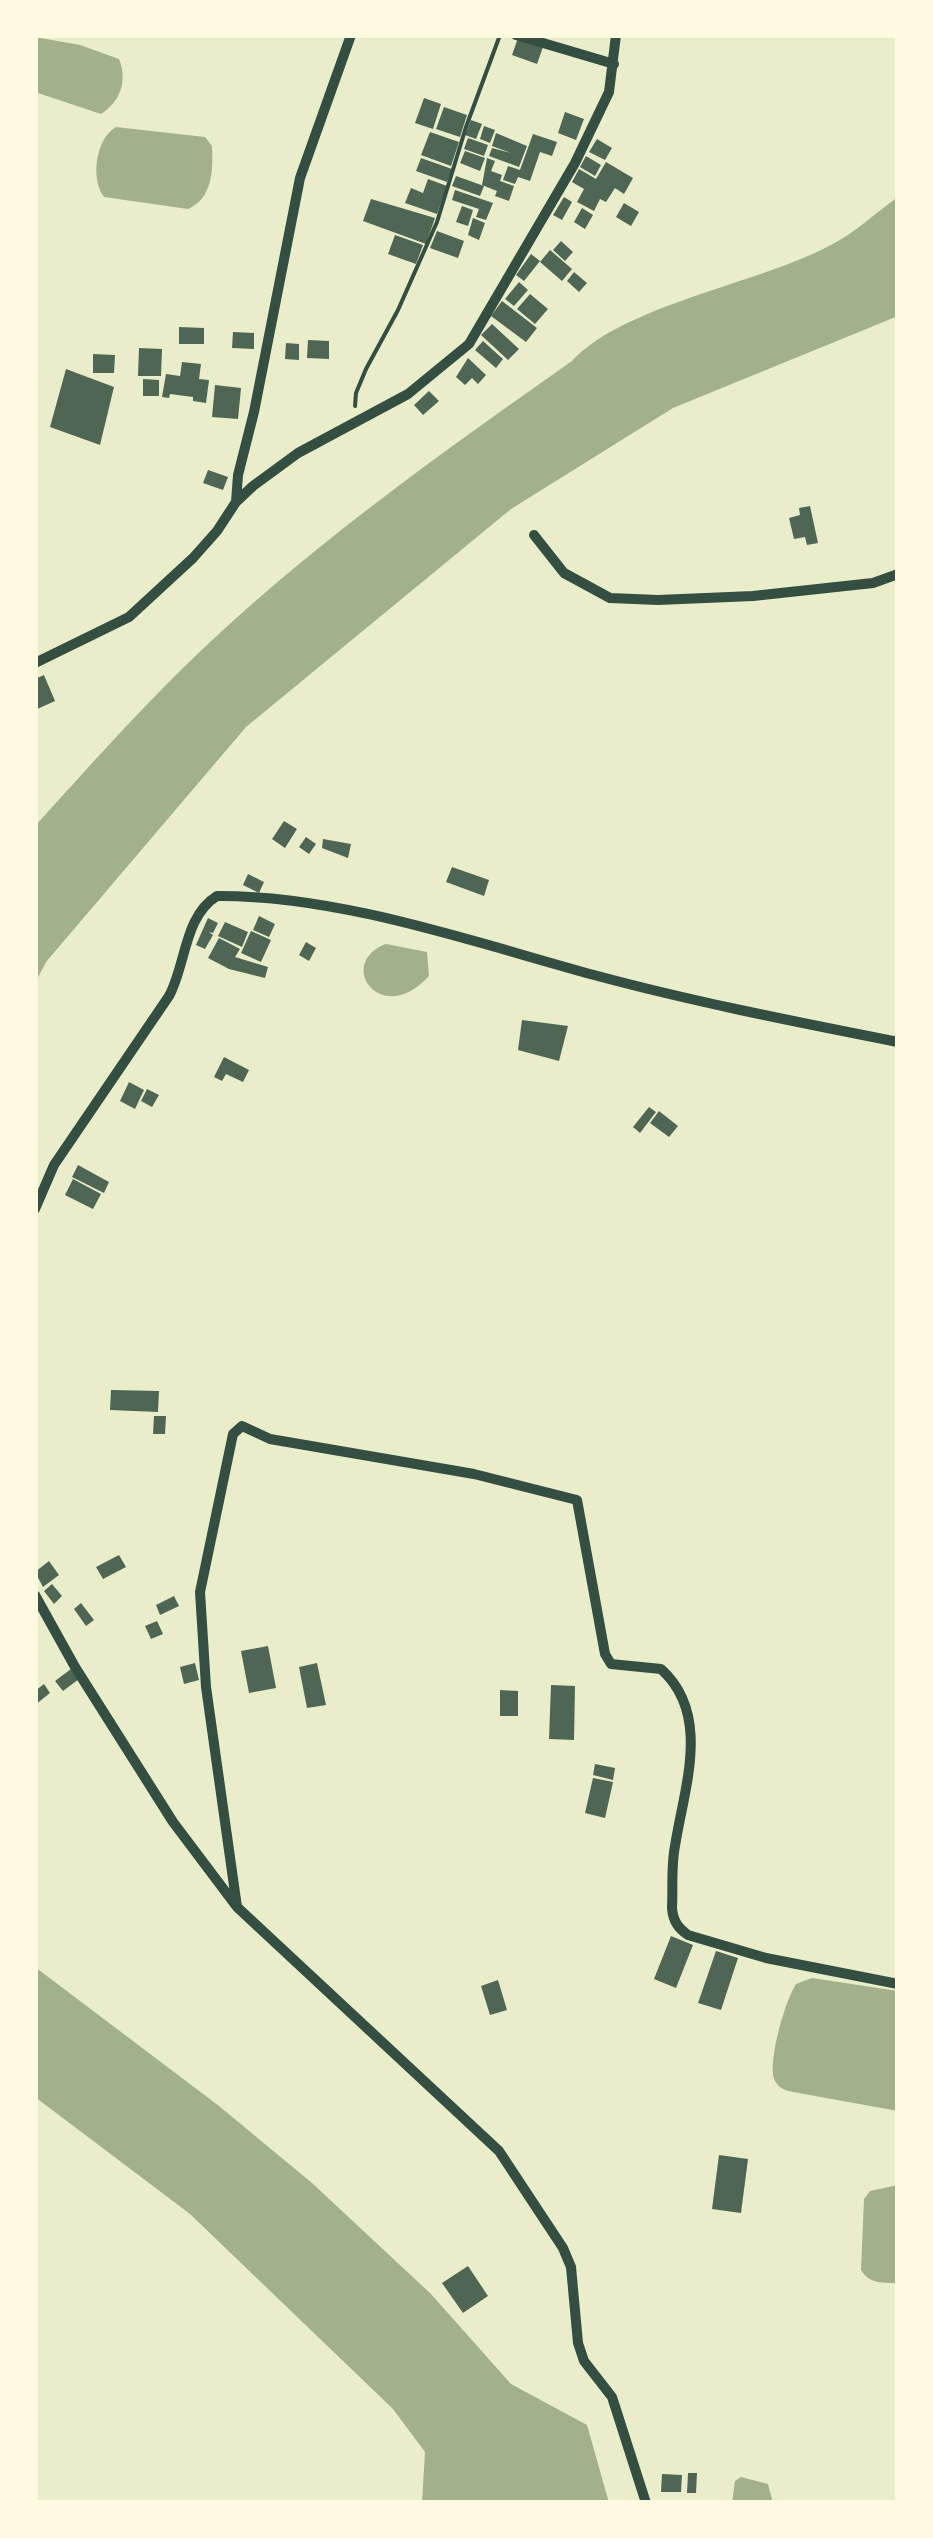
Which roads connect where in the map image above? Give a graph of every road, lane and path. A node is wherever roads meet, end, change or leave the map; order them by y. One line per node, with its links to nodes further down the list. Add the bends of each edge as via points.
1 (351, 35): 7 (street, via 300,178)
2 (500, 35): 6 (path, via 437,222 356,394)
3 (516, 35): 5 (street)
4 (616, 35): 5 (street)
5 (614, 64): 6 (street, via 609,92 575,163 469,344 408,394)
6 (355, 425): 7 (street, via 298,454)
7 (236, 502): 10 (street, via 194,558 129,617)
8 (534, 535): 9 (street, via 564,573 610,598 753,596)
9 (898, 574)
10 (35, 663)
11 (898, 1042): 12 (street, via 598,976 416,924 216,896 199,912 169,996 54,1165)
12 (35, 1208)
13 (35, 1595): 14 (street, via 173,1822)
14 (237, 1907): 15 (street, via 206,1687 200,1592 233,1434 242,1426 270,1439 474,1474 577,1500 605,1654 611,1664 661,1669 683,1693 692,1758 674,1847 672,1908 680,1929 766,1958); 16 (street, via 499,2151 571,2266 578,2343 612,2397)
15 (898, 1984)
16 (646, 2503)

